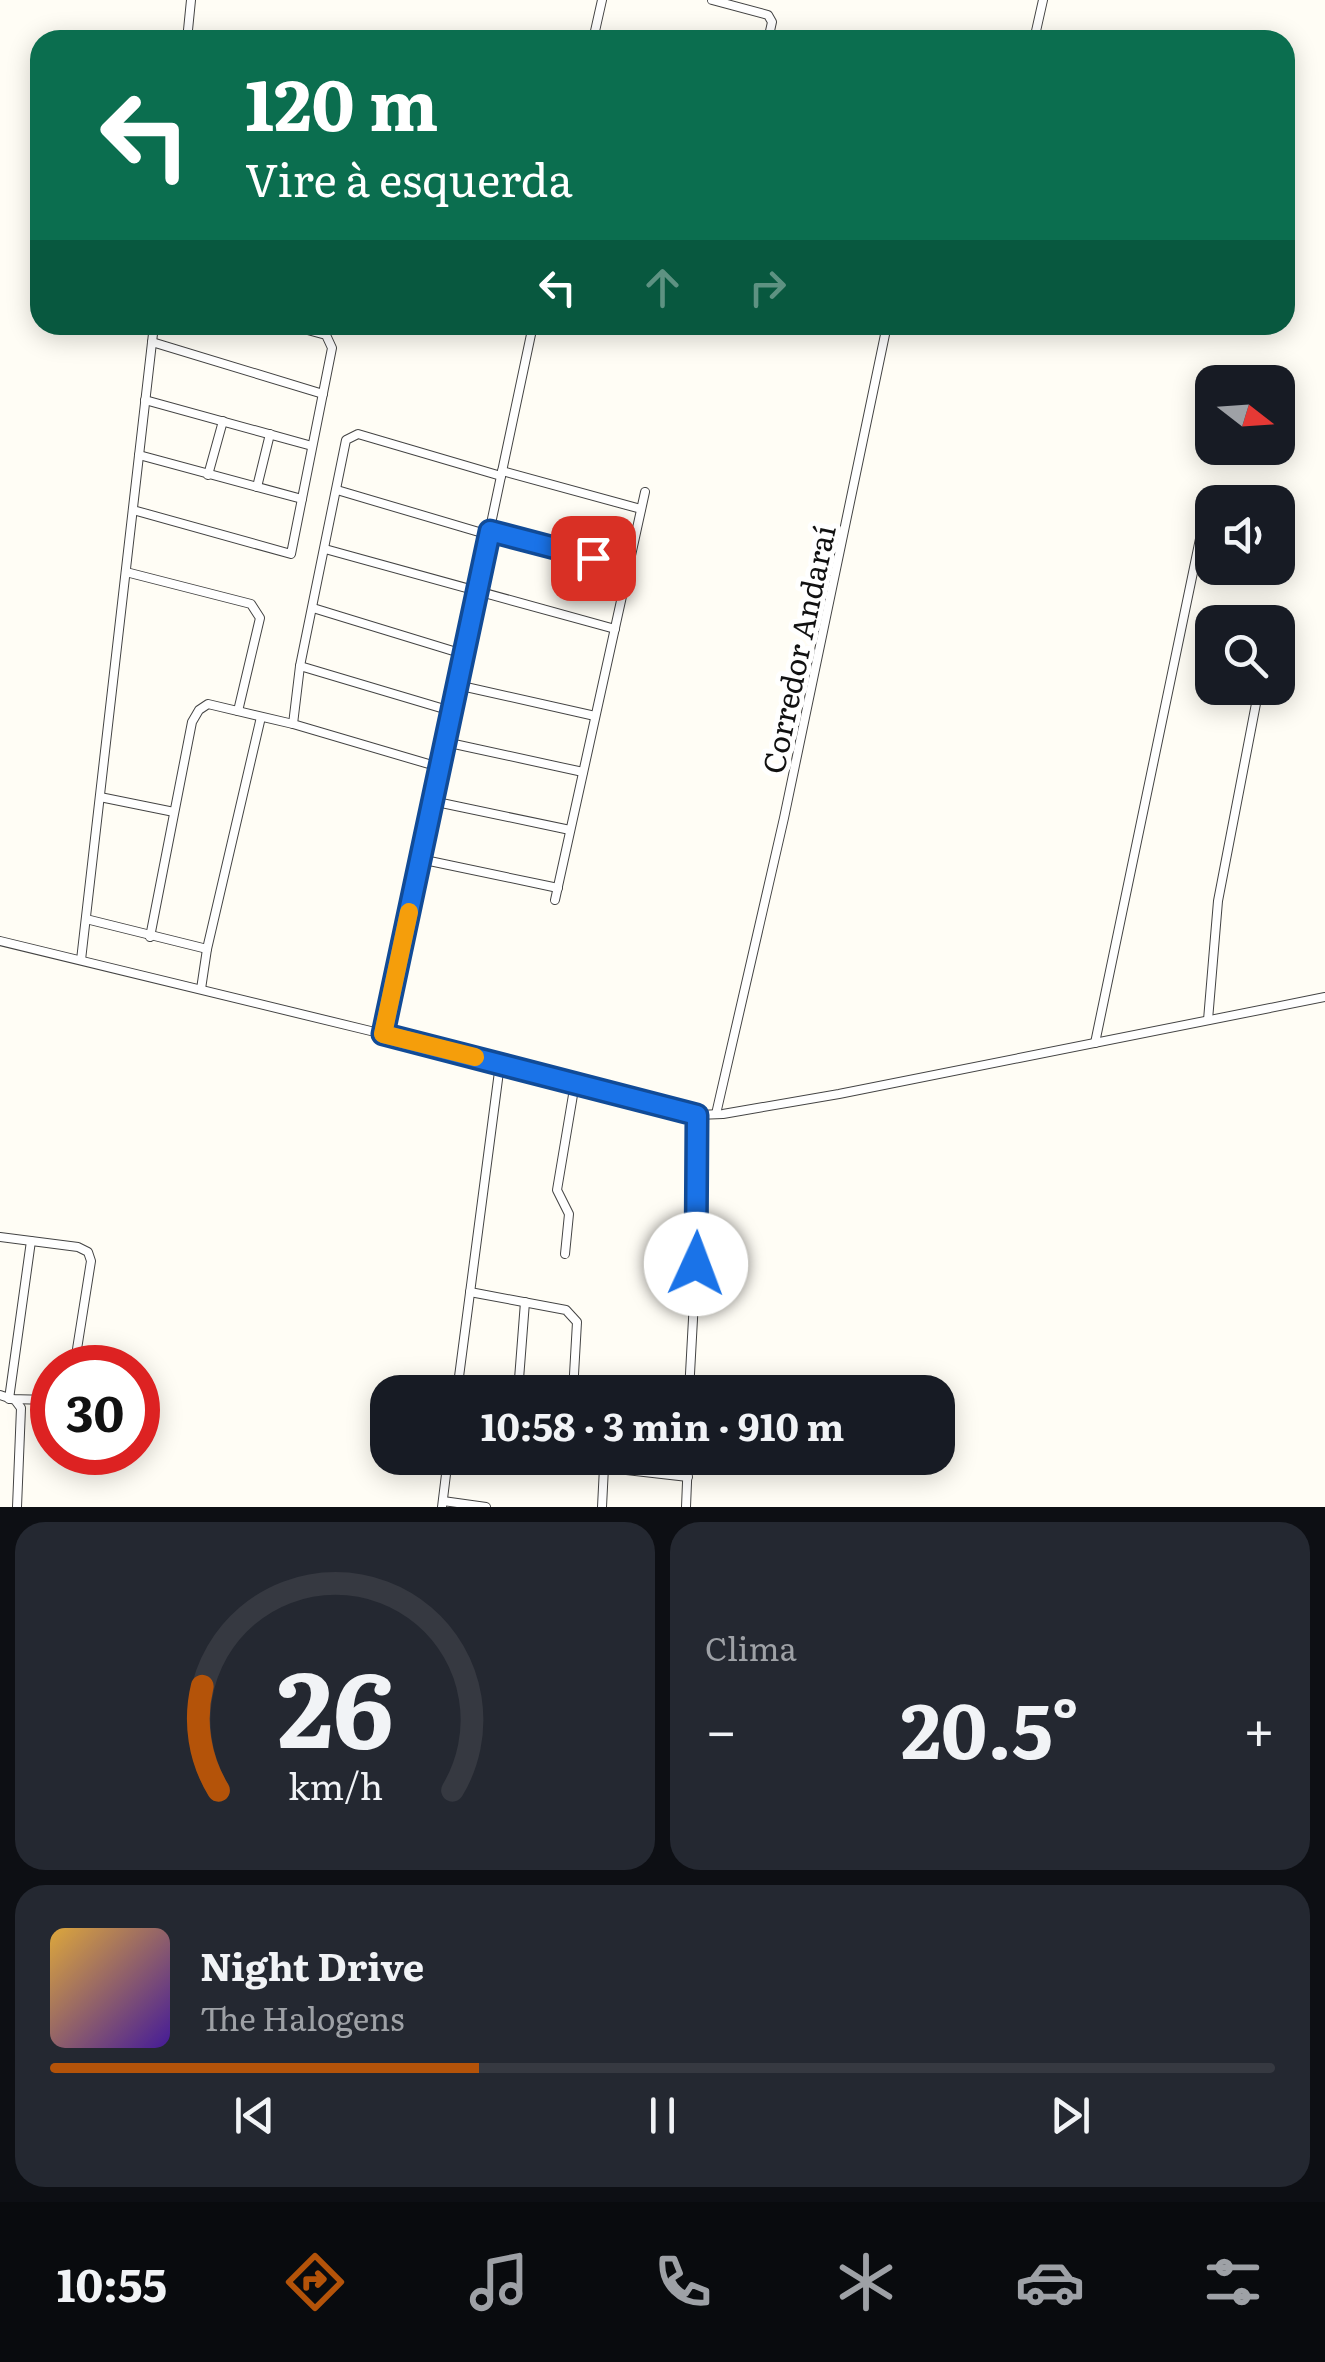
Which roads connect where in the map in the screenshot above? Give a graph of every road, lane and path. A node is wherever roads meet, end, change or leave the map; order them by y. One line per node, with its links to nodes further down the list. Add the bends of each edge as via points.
1 (191, 0): 5 (street)
2 (602, 0): 6 (street)
3 (712, 0): 7 (street, via 768,15)
4 (1044, 0): 8 (street)
5 (187, 30)
6 (596, 30)
7 (770, 30)
8 (1036, 30)
9 (153, 335): 13 (street)
10 (326, 335): 14 (street, via 332,348)
11 (531, 335): 20 (street)
12 (885, 335): 67 (street, Corredor Andaraí)
13 (152, 342): 14 (street); 15 (street)
14 (323, 394): 18 (street)
15 (146, 400): 16 (street); 19 (street)
16 (223, 421): 17 (street); 21 (street)
17 (270, 434): 18 (street); 22 (street)
18 (312, 446): 25 (street)
19 (139, 455): 21 (street); 27 (street)
20 (502, 473): 23 (street, via 358,434 346,440); 26 (street); 28 (street)
21 (208, 475): 22 (street)
22 (257, 486): 25 (street)
23 (337, 490): 28 (street); 29 (street)
24 (644, 492): 26 (street)
25 (302, 499): 27 (street, via 290,554)
26 (641, 509): 31 (street)
27 (133, 510): 32 (street)
28 (489, 533): 31 (street); 33 (street)
29 (325, 549): 33 (street); 34 (street)
30 (1195, 558): 64 (street)
31 (628, 568): 35 (street)
32 (126, 572): 40 (street, via 251,604 260,618); 48 (street)
33 (477, 591): 35 (street); 36 (street)
34 (313, 608): 36 (street); 37 (street)
35 (615, 628): 43 (street)
36 (464, 654): 38 (street)
37 (300, 666): 41 (street); 44 (street)
38 (457, 685): 41 (street); 43 (street)
39 (1257, 705): 62 (street, via 1218,901)
40 (238, 711): 42 (street); 50 (street, via 208,704 199,710)
41 (451, 711): 45 (street)
42 (261, 716): 44 (street); 58 (street)
43 (595, 716): 47 (street)
44 (293, 724): 46 (street)
45 (445, 742): 46 (street); 47 (street)
46 (440, 767): 49 (street)
47 (583, 772): 51 (street)
48 (100, 798): 50 (street); 55 (street)
49 (432, 802): 51 (street); 52 (street)
50 (174, 812): 56 (street)
51 (570, 830): 53 (street)
52 (420, 859): 53 (street); 63 (street)
53 (558, 888): 54 (street)
54 (555, 900)
55 (86, 919): 56 (street); 59 (street)
56 (150, 938): 58 (street)
57 (0, 941): 59 (street)
58 (207, 949): 60 (street)
59 (81, 960): 60 (street)
60 (201, 989): 63 (street)
61 (1325, 997): 62 (street)
62 (1208, 1020): 64 (street)
63 (383, 1034): 65 (street)
64 (1095, 1043): 67 (street)
65 (500, 1064): 66 (street); 72 (street)
66 (575, 1082): 68 (street); 71 (street, via 557,1190 569,1214)
67 (716, 1114): 68 (street)
68 (697, 1115): 78 (street)
69 (0, 1237): 70 (street)
70 (31, 1241): 74 (street, via 88,1252); 79 (street)
71 (564, 1254)
72 (470, 1292): 73 (street); 75 (street)
73 (525, 1302): 76 (street); 77 (street, via 566,1310 577,1322)
74 (78, 1345)
75 (459, 1375)
76 (519, 1375)
77 (574, 1375)
78 (690, 1375)
79 (4, 1397): 80 (street); 86 (street, via 19,1404 22,1416)
80 (30, 1399)
81 (446, 1475): 85 (street)
82 (604, 1475): 88 (street)
83 (671, 1475): 84 (street)
84 (688, 1477): 89 (street)
85 (442, 1504): 87 (street)
86 (17, 1507)
87 (486, 1507)
88 (602, 1507)
89 (686, 1507)

